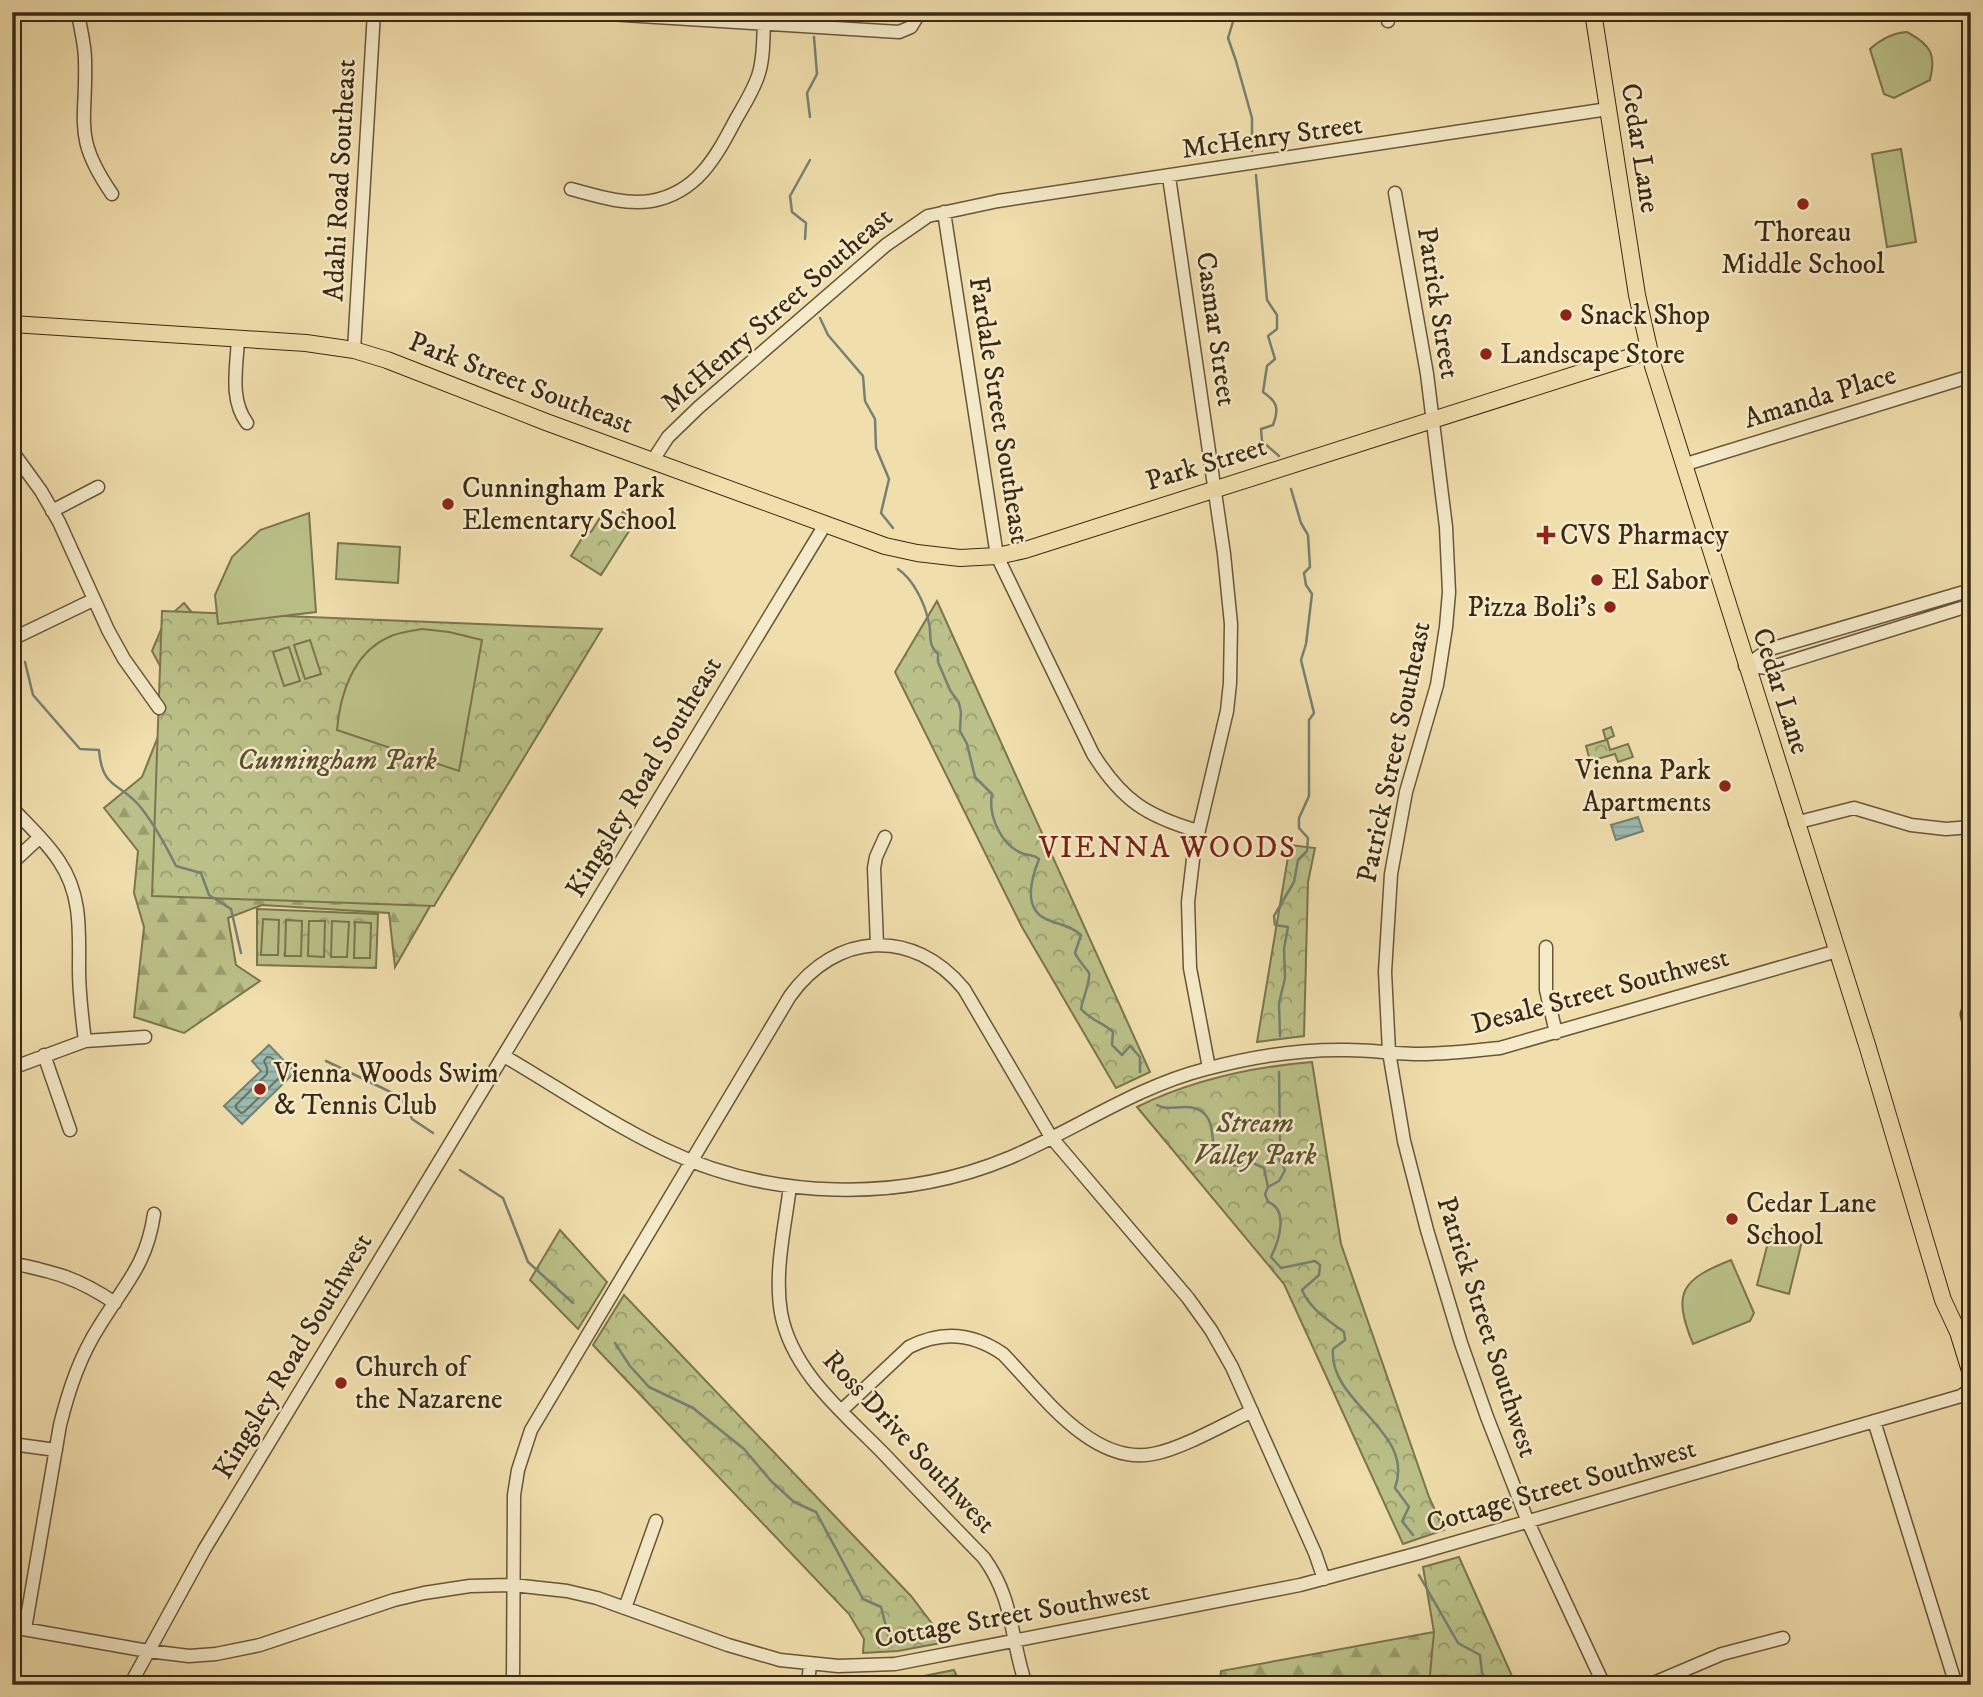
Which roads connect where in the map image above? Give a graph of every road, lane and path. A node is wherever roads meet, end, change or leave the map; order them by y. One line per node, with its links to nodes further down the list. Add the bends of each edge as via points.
1 (78, 12): 11 (street, via 85,61 84,140)
2 (374, 12): 16 (street, Adahi Road Southeast)
3 (576, 12): 6 (street, via 658,18)
4 (920, 12): 7 (street, via 916,22 899,32)
5 (1592, 12): 8 (main road, Cedar Lane)
6 (676, 15): 7 (street)
7 (764, 22): 10 (street, via 759,75 702,175 678,192 635,202)
8 (1608, 109): 9 (street, McHenry Street); 17 (main road, Cedar Lane)
9 (1169, 177): 13 (street, McHenry Street); 25 (street, Casmar Street)
10 (571, 189)
11 (112, 194)
12 (1395, 194): 19 (street, Patrick Street)
13 (944, 212): 22 (street, McHenry Street Southeast, via 919,220 850,274 675,430); 28 (street, Fardale Street Southeast)
14 (12, 324): 15 (main road, Park Street Southeast)
15 (238, 338): 16 (main road, Park Street Southeast); 20 (street, via 235,395)
16 (354, 350): 22 (main road, Park Street Southeast)
17 (1649, 351): 19 (main road); 23 (main road, Cedar Lane)
18 (1971, 376): 23 (street, Amanda Place)
19 (1431, 421): 25 (main road, Park Street); 50 (street, Patrick Street Southeast, via 1446,527 1448,604 1437,685 1406,792 1391,874 1385,972)
20 (247, 423)
21 (12, 451): 26 (street)
22 (653, 460): 27 (main road, Park Street Southeast)
23 (1683, 465): 33 (main road, Cedar Lane)
24 (97, 487): 26 (street)
25 (1214, 489): 28 (main road, Park Street); 38 (street, Casmar Street, via 1232,650 1227,711)
26 (52, 511): 30 (street)
27 (826, 523): 28 (main road, Park Street Southeast, via 901,550 937,556); 52 (street, Kingsley Road Southeast)
28 (997, 556): 38 (street, Fardale Street Southeast, via 1104,771 1145,810)
29 (1971, 590): 33 (street, via 1770,649)
30 (93, 600): 32 (street); 34 (street, via 124,659)
31 (1971, 606): 33 (street, via 1769,668)
32 (12, 639)
33 (1745, 666): 36 (main road, Cedar Lane)
34 (159, 708)
35 (12, 808): 39 (street)
36 (1795, 823): 37 (street, via 1854,808 1911,825); 44 (main road, Cedar Lane)
37 (1971, 827)
38 (1198, 831): 54 (street, Casmar Street, via 1188,940)
39 (40, 837): 41 (street); 49 (street, via 60,862 76,897)
40 (885, 837): 42 (street, via 874,868)
41 (12, 863)
42 (877, 945): 56 (street, via 915,951 954,976); 57 (street, via 839,953 800,983)
43 (1546, 947): 46 (street, via 1546,990)
44 (1837, 951): 46 (street, Desale Street Southwest); 62 (main road, Cedar Lane, via 1943,1300)
45 (1971, 1002): 47 (street, via 1967,1014)
46 (1556, 1033): 50 (street, Desale Street Southwest, via 1469,1052)
47 (1971, 1035)
48 (145, 1037): 49 (street)
49 (85, 1041): 51 (street)
50 (1389, 1052): 54 (street, Desale Street Southwest, via 1293,1053); 70 (street, Patrick Street Southwest, via 1404,1141 1431,1242 1478,1392)
51 (44, 1055): 53 (street); 55 (street)
52 (504, 1056): 57 (street, Desale Street Southwest, via 637,1135); 77 (street, Kingsley Road Southwest)
53 (12, 1068)
54 (1209, 1068): 56 (street, Desale Street Southwest, via 1149,1088)
55 (70, 1130)
56 (1051, 1137): 58 (street, Desale Street Southwest, via 984,1167 925,1182 859,1189); 65 (street, via 1188,1298 1224,1353)
57 (692, 1160): 58 (street, Desale Street Southwest); 72 (street, via 531,1430 514,1494)
58 (790, 1186): 64 (street, Ross Drive Southwest, via 779,1279 782,1316 804,1369)
59 (154, 1214): 61 (street, via 138,1268)
60 (12, 1263): 61 (street, via 74,1278)
61 (115, 1303): 68 (street, via 77,1369)
62 (1971, 1374)
63 (1971, 1389): 66 (street, Cottage Street Southwest, via 1961,1396)
64 (842, 1410): 65 (street, via 909,1348 946,1335 980,1340 997,1350 1085,1437 1113,1451 1139,1455 1164,1451); 76 (street, Ross Drive Southwest, via 984,1558 1002,1588)
65 (1252, 1411): 71 (street)
66 (1874, 1421): 70 (street, Cottage Street Southwest); 85 (street)
67 (12, 1444): 68 (street)
68 (56, 1450): 74 (street)
69 (656, 1521): 73 (street)
70 (1528, 1522): 71 (street, Cottage Street Southwest); 83 (street, Patrick Street Southwest)
71 (1324, 1579): 76 (street, Cottage Street Southwest)
72 (513, 1585): 73 (street, Cottage Street Southwest, via 567,1591); 77 (street, Cottage Street Southwest, via 459,1587 394,1600 241,1650 189,1656); 80 (street)
73 (625, 1608): 78 (street, Cottage Street Southwest, via 758,1654)
74 (19, 1628): 77 (street, Cottage Street Southwest)
75 (1783, 1638): 84 (street, via 1722,1654)
76 (1016, 1641): 78 (street, Cottage Street Southwest, via 895,1664); 82 (street, Ross Drive Southwest)
77 (148, 1651): 79 (street, Kingsley Road Southwest)
78 (810, 1664): 81 (street)
79 (130, 1685)
80 (513, 1685)
81 (808, 1685)
82 (1026, 1685)
83 (1604, 1685)
84 (1649, 1685)
85 (1956, 1685)

